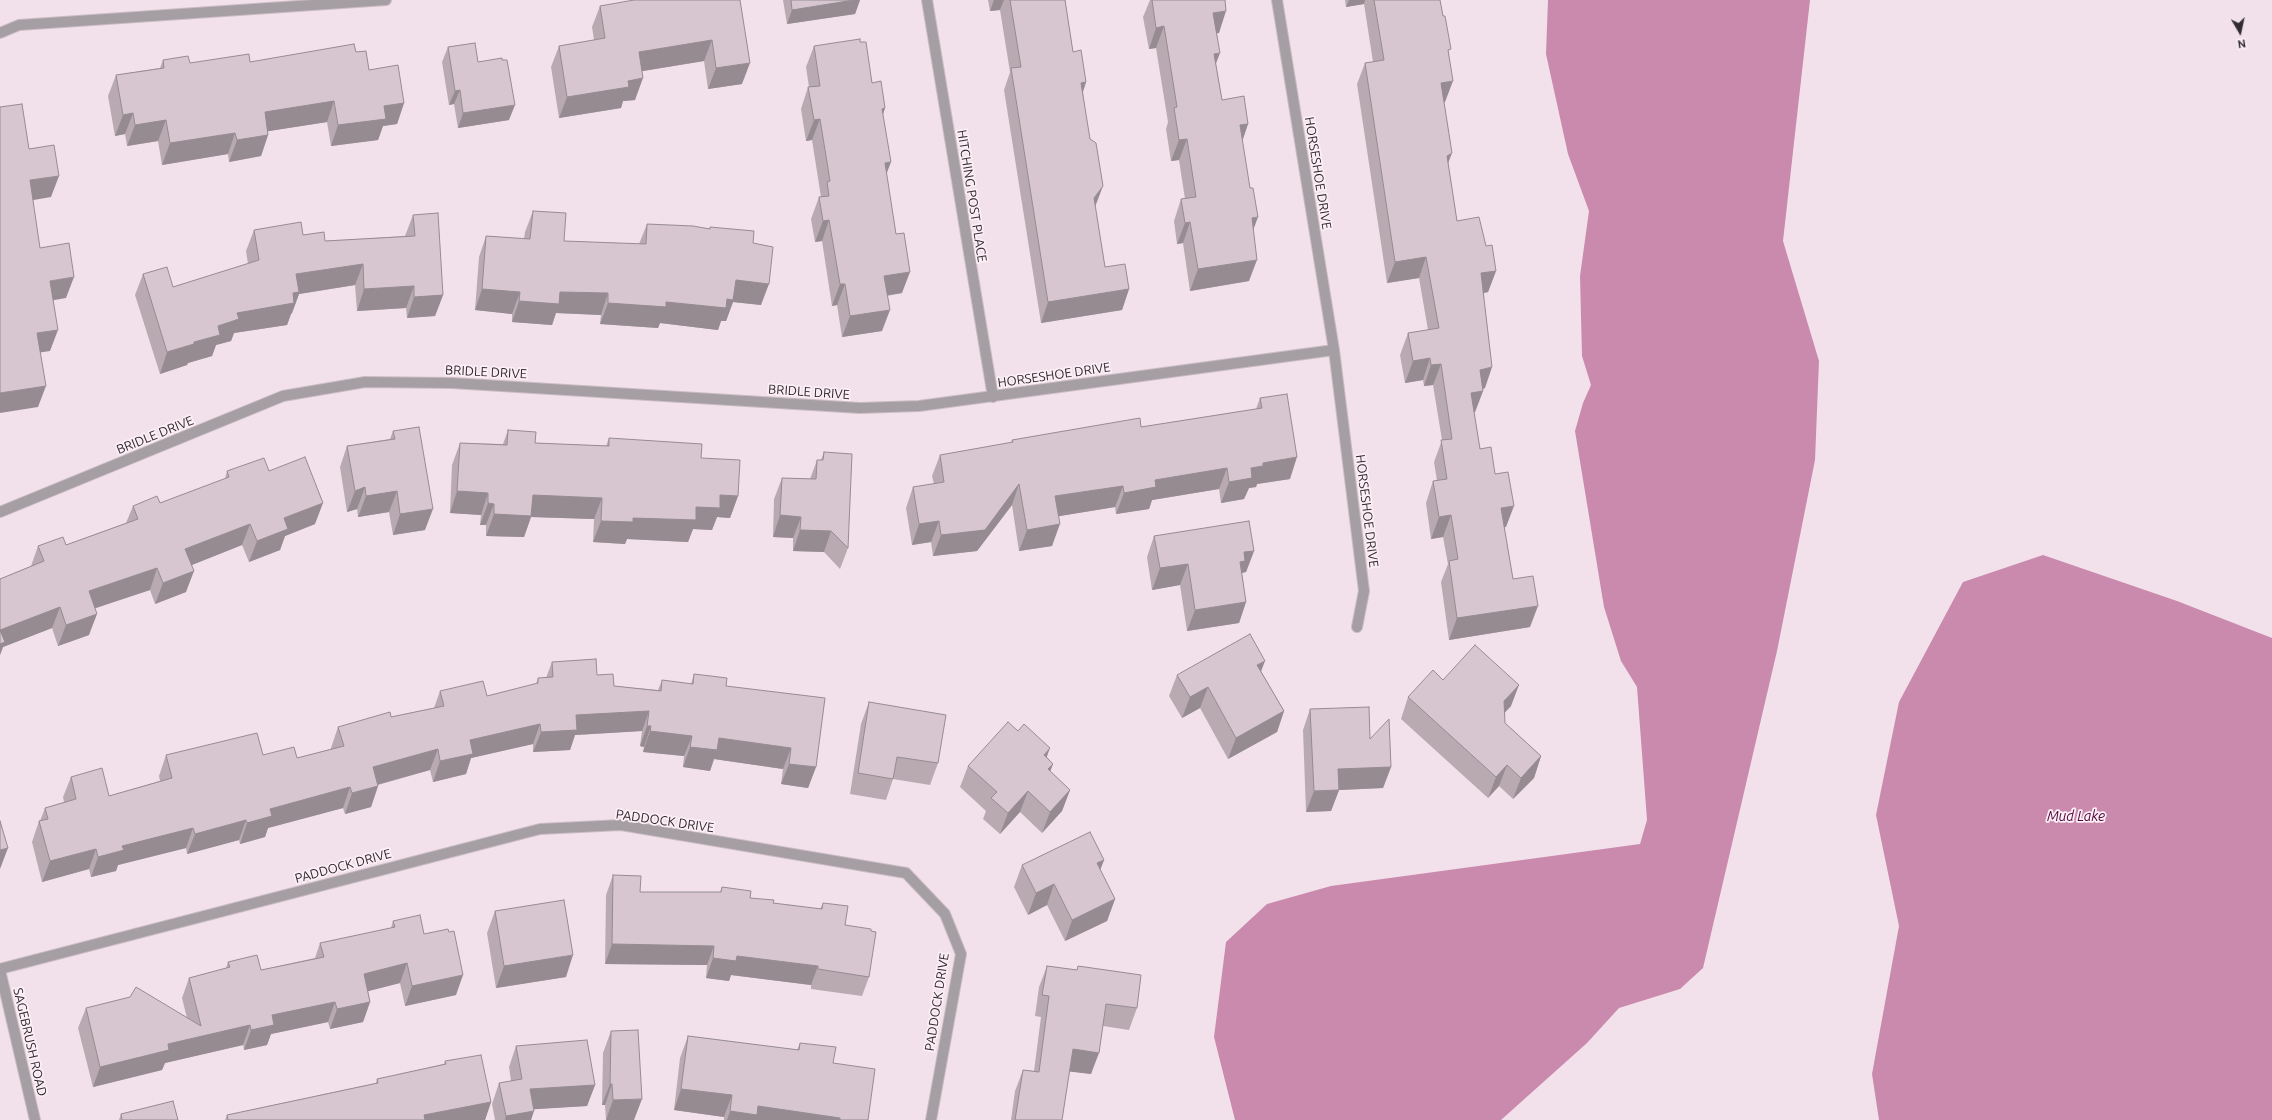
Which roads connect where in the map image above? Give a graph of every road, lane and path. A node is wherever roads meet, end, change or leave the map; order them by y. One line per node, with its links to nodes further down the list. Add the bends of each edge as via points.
1 (386, 0): 4 (street, via 19,25)
2 (927, 0): 6 (street, HITCHING POST PLACE)
3 (1277, 0): 5 (street, HORSESHOE DRIVE)
4 (0, 33)
5 (1334, 350): 6 (street, HORSESHOE DRIVE); 8 (street, HORSESHOE DRIVE, via 1364,591)
6 (992, 397): 7 (street, BRIDLE DRIVE, via 919,406 860,408 452,383 365,382 284,396)
7 (0, 512)
8 (1357, 628)
9 (0, 969): 10 (street, SAGEBRUSH ROAD); 11 (street, PADDOCK DRIVE, via 540,829 621,825 906,873 945,914 960,954)
10 (35, 1120)
11 (931, 1120)

